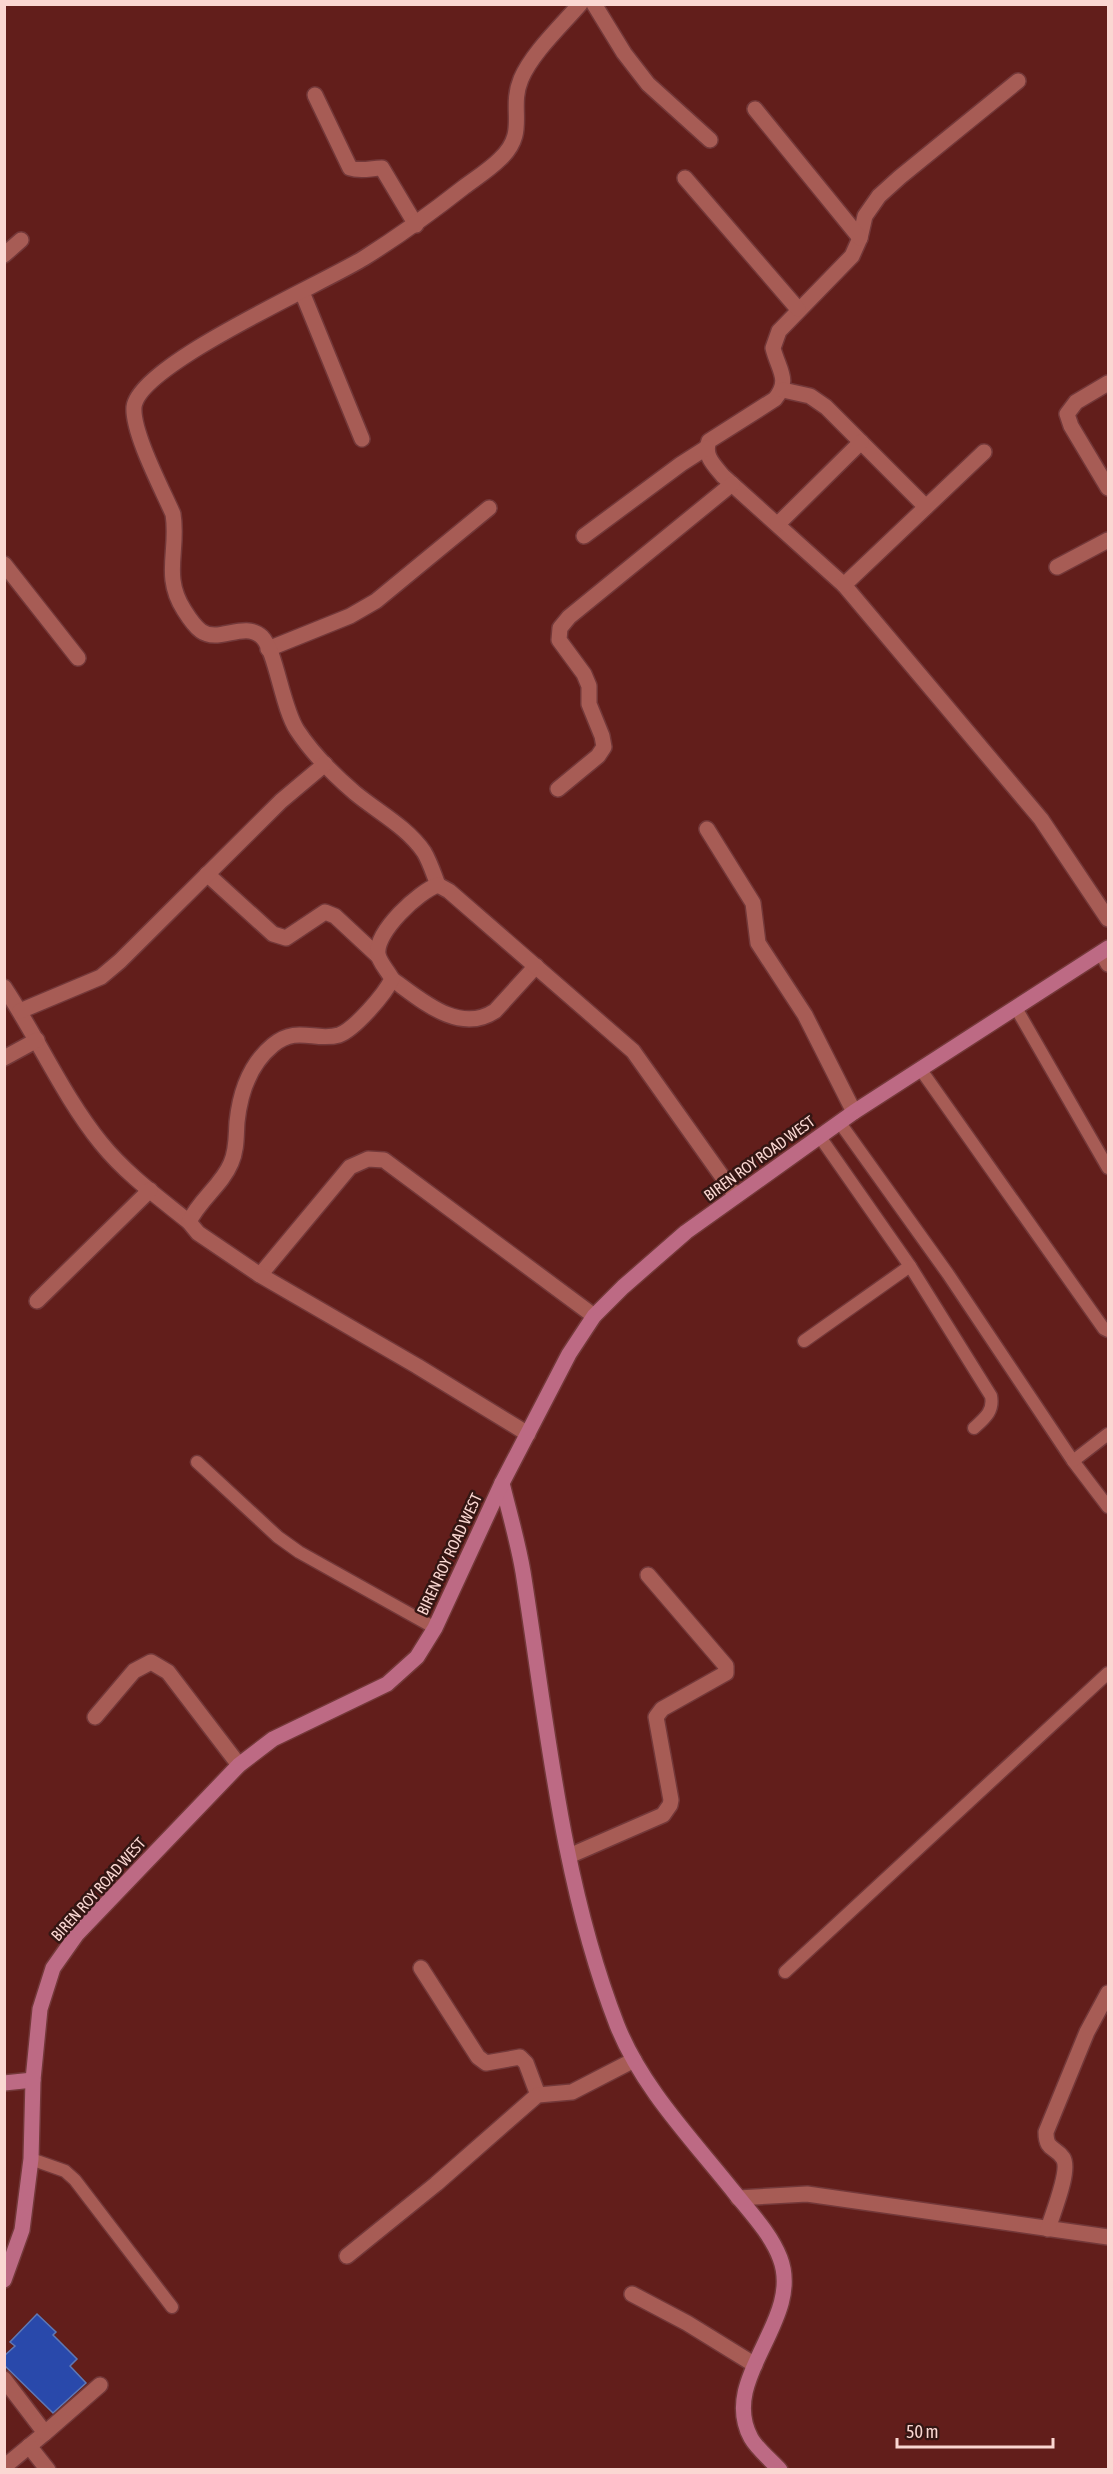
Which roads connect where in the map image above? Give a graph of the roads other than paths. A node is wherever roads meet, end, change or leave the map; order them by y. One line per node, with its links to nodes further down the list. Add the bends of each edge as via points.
1 (580, 4): 8 (street, via 521,80 513,144 500,159)
2 (594, 4): 6 (street, via 648,84)
3 (1018, 81): 9 (street, via 879,196 865,216)
4 (315, 95): 8 (street, via 350,168 360,172 382,168)
5 (755, 109): 9 (street)
6 (710, 140)
7 (685, 178): 13 (street)
8 (416, 225): 12 (street)
9 (860, 238): 13 (street, via 839,272)
10 (21, 240): 11 (street)
11 (4, 255)
12 (302, 292): 16 (street); 30 (street, via 223,331 196,349 146,388 134,405 135,424 173,514 171,582 178,601 203,633 254,632 263,638)
13 (798, 309): 15 (street, via 779,331 772,348 784,379)
14 (1108, 383): 21 (street, via 1076,402 1067,414)
15 (783, 390): 17 (street, via 810,396 826,406); 18 (street, via 776,399 709,441)
16 (362, 439)
17 (861, 442): 22 (street); 24 (street)
18 (706, 448): 20 (street, via 708,457); 25 (street)
19 (984, 452): 22 (street)
20 (732, 484): 24 (street); 33 (street, via 560,628 559,640 589,686 590,704 604,747)
21 (1108, 488)
22 (926, 507): 29 (street)
23 (489, 508): 30 (street, via 376,601 350,616)
24 (778, 524): 29 (street)
25 (584, 536)
26 (1108, 540): 28 (street)
27 (4, 564): 31 (street)
28 (1057, 567)
29 (844, 585): 37 (street, via 1041,819)
30 (268, 649): 32 (street, via 286,710)
31 (78, 658)
32 (325, 764): 35 (street); 36 (street, via 354,792 404,829 424,852)
33 (558, 789)
34 (707, 829): 48 (street, via 753,903 758,943 815,1031)
35 (207, 874): 39 (street, via 273,934 286,938 325,912 335,916); 44 (street, via 101,976)
36 (438, 885): 39 (street, via 413,901 385,931); 40 (street)
37 (1108, 919)
38 (1106, 955): 43 (main road, BIREN ROY ROAD WEST)
39 (378, 956): 41 (street)
40 (536, 966): 41 (street, via 495,1011 470,1018 452,1017 436,1010); 53 (street, via 633,1051)
41 (392, 979): 54 (street, via 387,990 338,1035 300,1034 284,1037 271,1046 241,1093 231,1163 195,1208)
42 (4, 987): 44 (street)
43 (1016, 1008): 47 (main road, BIREN ROY ROAD WEST); 51 (lane)
44 (20, 1011): 45 (street)
45 (37, 1040): 46 (street); 52 (street, via 101,1143)
46 (4, 1058)
47 (921, 1070): 48 (main road, BIREN ROY ROAD WEST); 59 (lane)
48 (854, 1112): 49 (main road, BIREN ROY ROAD WEST)
49 (840, 1123): 50 (main road, BIREN ROY ROAD WEST); 64 (lane, via 948,1274)
50 (819, 1137): 53 (main road, BIREN ROY ROAD WEST); 55 (lane)
51 (1108, 1168)
52 (150, 1190): 54 (street); 57 (street)
53 (736, 1196): 58 (main road, BIREN ROY ROAD WEST, via 686,1232)
54 (189, 1222): 56 (street, via 198,1233)
55 (910, 1266): 60 (lane); 61 (lane, via 991,1396 988,1414)
56 (260, 1275): 58 (street, via 350,1167 368,1159 384,1160); 62 (street)
57 (37, 1301)
58 (594, 1316): 62 (main road, BIREN ROY ROAD WEST, via 569,1354)
59 (1108, 1331)
60 (804, 1341)
61 (974, 1428)
62 (528, 1434): 66 (main road, BIREN ROY ROAD WEST)
63 (1108, 1434): 64 (lane)
64 (1073, 1461): 67 (lane)
65 (197, 1462): 69 (lane, via 299,1552)
66 (502, 1483): 69 (main road, BIREN ROY ROAD WEST); 73 (main road, via 523,1570 536,1672)
67 (1108, 1507)
68 (648, 1575): 73 (street, via 726,1666 726,1674 662,1709 656,1718 670,1800 668,1811)
69 (435, 1628): 72 (main road, BIREN ROY ROAD WEST, via 417,1657 387,1684 273,1739)
70 (1108, 1673): 75 (lane)
71 (95, 1717): 72 (street, via 134,1671 151,1662 168,1671)
72 (238, 1765): 78 (main road, BIREN ROY ROAD WEST, via 77,1934 53,1968 40,2009)
73 (569, 1856): 77 (main road, via 590,1945)
74 (421, 1968): 80 (street, via 482,2061 520,2057)
75 (784, 1972)
76 (1108, 1993): 83 (street, via 1087,2032 1046,2132 1050,2148 1065,2164)
77 (634, 2060): 80 (street, via 572,2092); 82 (main road, via 651,2088)
78 (33, 2080): 79 (main road); 81 (main road, BIREN ROY ROAD WEST)
79 (4, 2083)
80 (538, 2095): 85 (street)
81 (31, 2159): 86 (main road, BIREN ROY ROAD WEST, via 22,2230); 88 (lane, via 64,2171 75,2180)
82 (738, 2198): 83 (street, via 807,2194); 89 (main road, via 781,2260 784,2290 779,2313)
83 (1048, 2229): 84 (street)
84 (1108, 2237)
85 (347, 2256)
86 (4, 2280)
87 (632, 2294): 89 (street)
88 (172, 2307)
89 (755, 2364): 96 (main road, via 745,2391 744,2417 751,2439)
90 (4, 2379): 92 (street)
91 (100, 2385): 92 (street)
92 (45, 2433): 93 (street)
93 (29, 2446): 94 (street); 95 (street)
94 (4, 2467)
95 (48, 2469)
96 (780, 2469)

